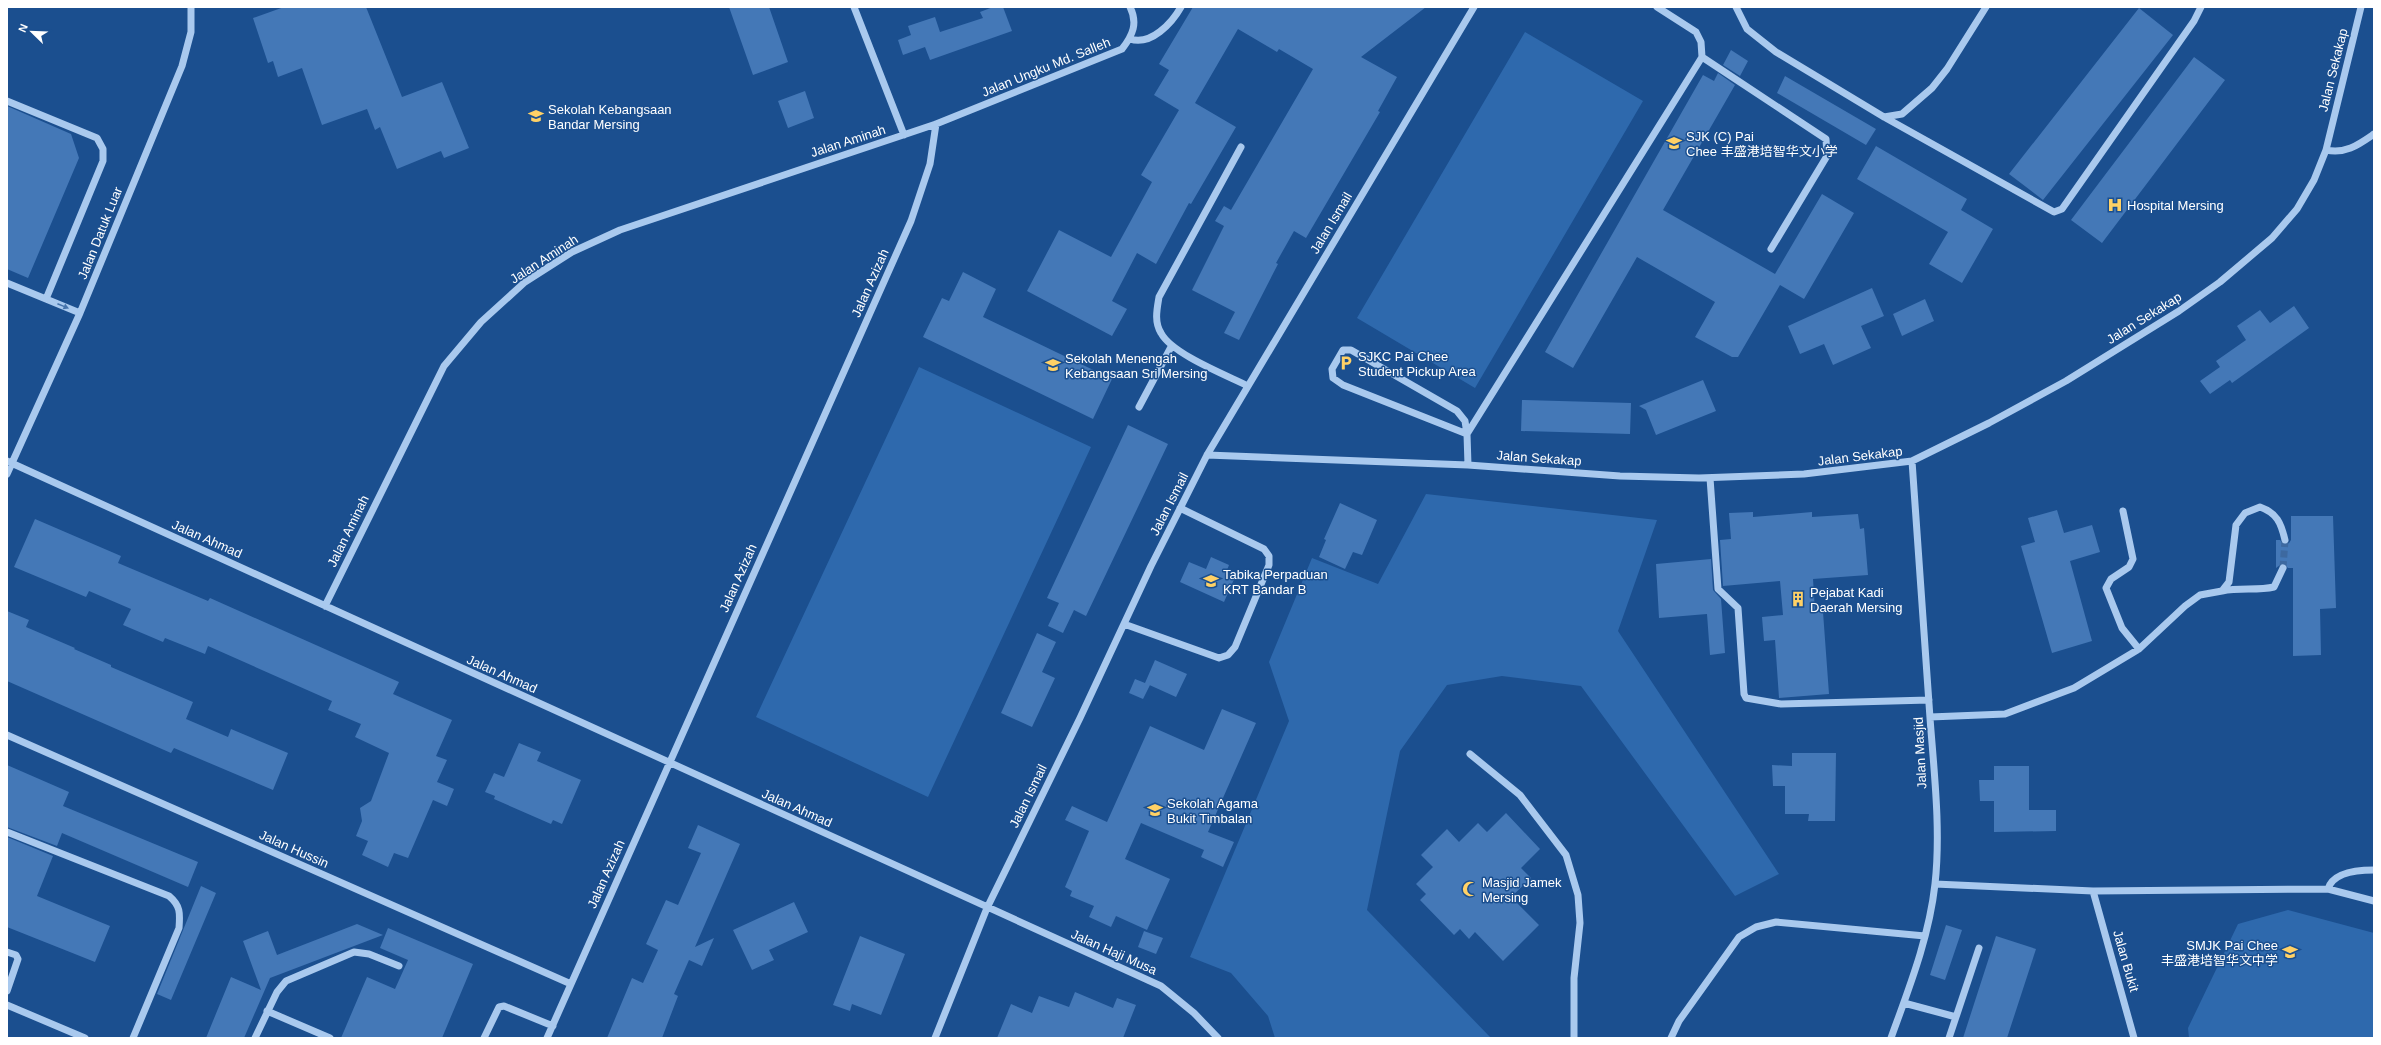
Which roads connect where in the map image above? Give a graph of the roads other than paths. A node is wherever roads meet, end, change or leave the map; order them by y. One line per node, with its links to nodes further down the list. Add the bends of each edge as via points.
1 (191, 7): 23 (street, Jalan Datuk Luar, via 191,32 182,66)
2 (854, 7): 17 (street)
3 (1130, 7): 11 (street, via 1135,16)
4 (1182, 7): 11 (street, via 1173,20 1154,36 1143,40)
5 (1474, 7): 25 (street, Jalan Ismail)
6 (1657, 7): 12 (street, via 1696,32 1701,42)
7 (1736, 7): 14 (street, via 1747,28 1776,52)
8 (1986, 7): 14 (street, via 1932,88 1902,114)
9 (2201, 7): 14 (street, via 2194,21 2062,209 2054,212)
10 (2361, 7): 19 (street, Jalan Sekakap)
11 (1130, 39): 15 (street, Jalan Ungku Md. Salleh, via 1122,49)
12 (1702, 57): 20 (street, via 1826,138 1827,156); 27 (street)
13 (7, 101): 22 (street, via 97,138 103,149 103,161)
14 (1884, 117)
15 (936, 124): 17 (street, Jalan Aminah); 46 (street, Jalan Azizah, via 930,164 911,221)
16 (2374, 134): 19 (street, via 2349,150)
17 (904, 135): 39 (street, Jalan Aminah, via 620,230 572,252 525,282 481,322 444,366)
18 (1241, 147): 24 (street, via 1159,297 1156,316 1160,333)
19 (2326, 150): 29 (street, Jalan Sekakap, via 2314,180 2297,209 2272,238 2220,282 2179,311 2066,381)
20 (1771, 249)
21 (7, 283): 22 (street)
22 (46, 299): 23 (street, one-way to 23)
23 (80, 313): 30 (street, Jalan Datuk Luar)
24 (1171, 346): 25 (street); 26 (street)
25 (1248, 386): 28 (street, Jalan Ismail)
26 (1139, 406)
27 (1466, 434): 27 (street, via 1343,385 1333,378 1332,369 1336,358 1343,350 1351,350 1457,411 1465,421); 31 (street)
28 (1207, 455): 31 (street, Jalan Sekakap); 34 (street, Jalan Ismail)
29 (1912, 461): 33 (street, Jalan Sekakap, via 1879,467 1804,474); 42 (street, Jalan Masjid)
30 (9, 462): 32 (street, Jalan Datuk Luar); 39 (street, Jalan Ahmad)
31 (1468, 465): 33 (street, Jalan Sekakap, via 1620,476)
32 (7, 474)
33 (1710, 478): 42 (street, via 1718,589 1738,608 1746,698 1781,704)
34 (1180, 508): 40 (street, Jalan Ismail); 40 (street, via 1264,549 1269,556 1269,565 1235,647 1228,655 1219,658)
35 (2123, 510): 41 (street, via 2133,559 2129,567 2111,579 2106,588 2122,628)
36 (2285, 540): 38 (street, via 2281,522 2270,510 2260,507 2245,513 2236,525 2230,582)
37 (2283, 568): 38 (street, via 2274,587)
38 (2222, 590): 41 (street, via 2200,595 2184,606 2159,633)
39 (325, 606): 46 (street, Jalan Ahmad)
40 (1124, 624): 53 (street, Jalan Ismail)
41 (2139, 649): 43 (street, via 2074,688 2005,714)
42 (1929, 700): 43 (street, Jalan Masjid)
43 (1930, 717): 49 (street, Jalan Masjid, via 1937,845)
44 (7, 735): 58 (street, Jalan Hussin)
45 (1470, 754): 73 (street, via 1520,794 1566,855 1578,895 1580,924 1574,978)
46 (668, 762): 53 (street, Jalan Ahmad); 58 (street, Jalan Azizah)
47 (7, 832): 66 (street, via 169,896 178,904 179,928)
48 (2374, 870): 50 (street, via 2360,870 2333,879)
49 (1935, 884): 51 (street); 54 (street, Jalan Masjid)
50 (2328, 889): 51 (street); 52 (street)
51 (2093, 891): 77 (street, Jalan Bukit)
52 (2374, 901)
53 (987, 908): 71 (street, Jalan Ismail); 72 (street, Jalan Haji Musa, via 1161,986 1194,1013)
54 (1926, 936): 60 (street, Jalan Masjid); 74 (street, via 1776,922 1756,927 1739,937 1679,1021)
55 (1979, 948): 63 (street)
56 (7, 952): 59 (street, via 16,955 18,960)
57 (399, 966): 62 (street, via 369,954 354,952 286,981)
58 (571, 984): 64 (street, Jalan Azizah)
59 (7, 991)
60 (1904, 1003): 63 (street); 75 (street, Jalan Masjid)
61 (7, 1005): 65 (street)
62 (267, 1011): 67 (street); 68 (street)
63 (1956, 1018): 76 (street)
64 (553, 1026): 69 (street, via 504,1006 496,1011); 70 (street, Jalan Azizah)
65 (85, 1038)
66 (133, 1038)
67 (255, 1038)
68 (330, 1038)
69 (484, 1038)
70 (547, 1038)
71 (935, 1038)
72 (1218, 1038)
73 (1574, 1038)
74 (1671, 1038)
75 (1890, 1038)
76 (1950, 1038)
77 (2134, 1038)

